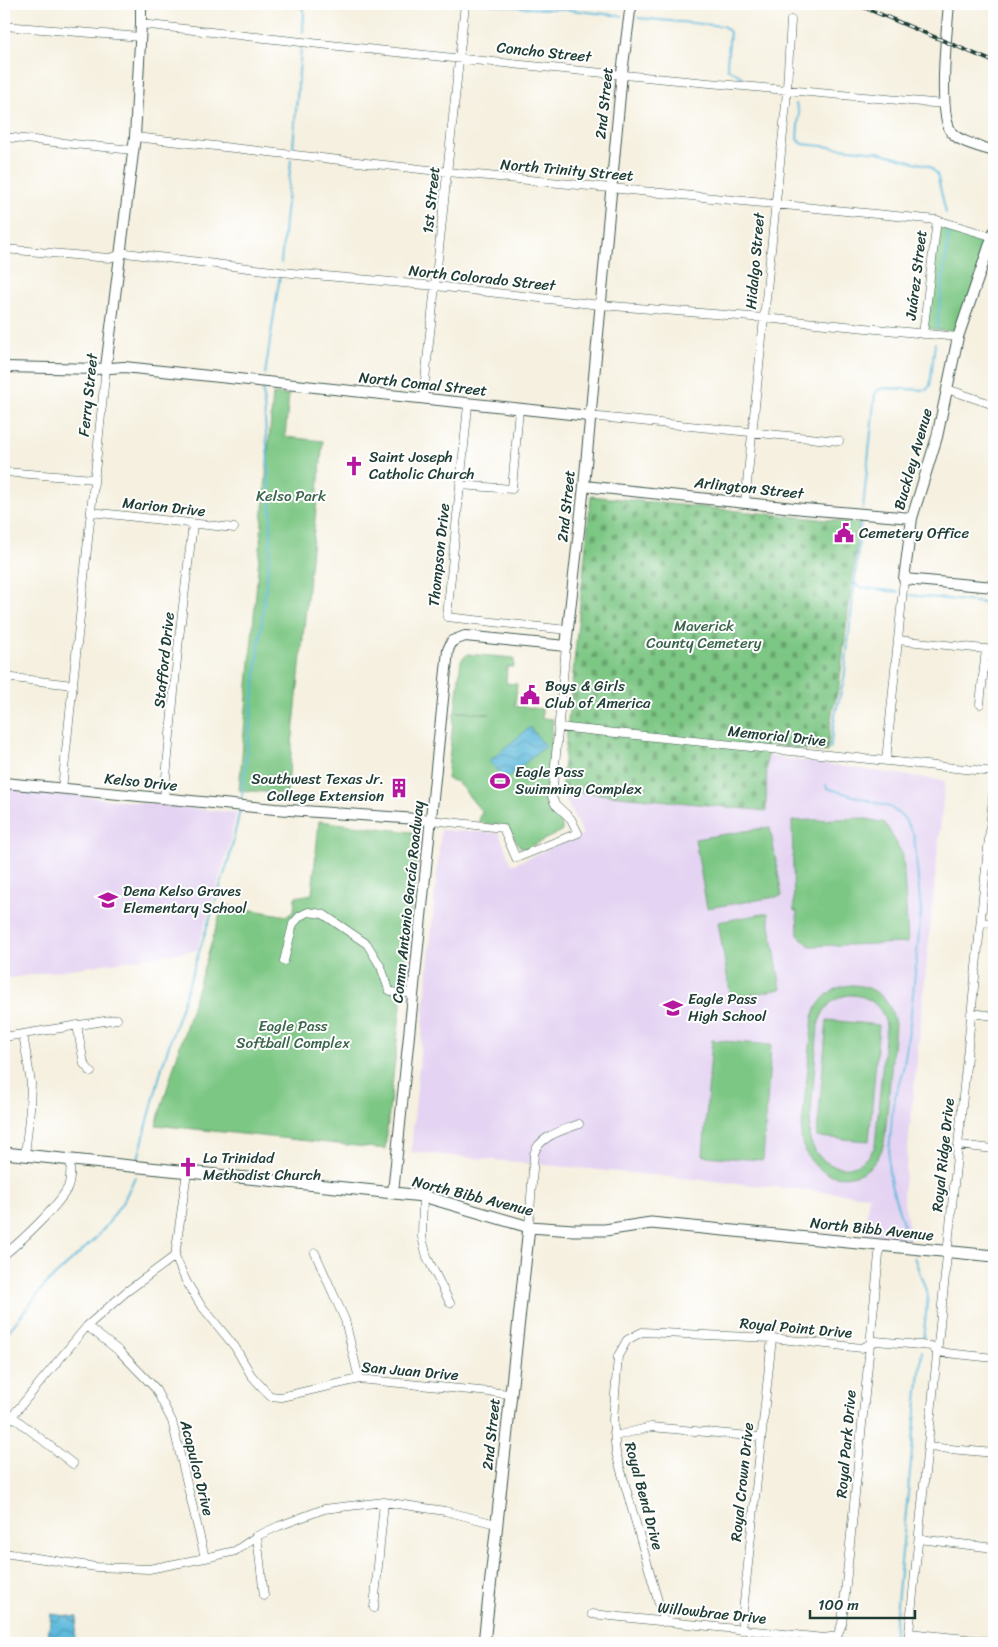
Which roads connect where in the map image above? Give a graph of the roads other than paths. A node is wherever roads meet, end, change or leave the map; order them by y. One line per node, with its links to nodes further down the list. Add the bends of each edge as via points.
1 (140, 4): 6 (street, Ferry Street)
2 (465, 4): 9 (street, 1st Street)
3 (633, 4): 10 (street, 2nd Street)
4 (949, 4): 12 (street)
5 (791, 20): 11 (street, Hidalgo Street)
6 (141, 24): 8 (street, Ferry Street); 9 (street, Concho Street)
7 (4, 26): 8 (street)
8 (141, 37): 14 (street, Ferry Street)
9 (460, 57): 10 (street, Concho Street); 17 (street, 1st Street)
10 (622, 73): 11 (street, Concho Street); 18 (street, 2nd Street)
11 (786, 90): 12 (street, Concho Street); 19 (street, Hidalgo Street)
12 (944, 104): 16 (street, via 946,122 953,134)
13 (4, 137): 15 (street)
14 (135, 137): 15 (street, Ferry Street); 17 (street, North Trinity Street)
15 (133, 150): 23 (street, Ferry Street)
16 (994, 151)
17 (447, 172): 18 (street, North Trinity Street); 24 (street, 1st Street)
18 (611, 188): 19 (street, North Trinity Street); 25 (street, 2nd Street)
19 (775, 203): 20 (street, North Trinity Street); 26 (street, Hidalgo Street)
20 (937, 220): 21 (street, North Trinity Street); 27 (street, Juárez Street)
21 (994, 235): 28 (street, Buckley Avenue)
22 (4, 249): 23 (street, North Colorado Street, via 109,258)
23 (119, 255): 24 (street, North Colorado Street, via 126,253); 29 (street, Ferry Street)
24 (436, 286): 25 (street, North Colorado Street); 32 (street, 1st Street)
25 (600, 305): 26 (street, North Colorado Street); 36 (street, 2nd Street)
26 (764, 318): 27 (street, North Colorado Street); 37 (street, Hidalgo Street)
27 (923, 334): 28 (street, North Colorado Street)
28 (958, 337): 31 (street, Buckley Avenue)
29 (106, 367): 30 (street, North Comal Street); 32 (street, North Comal Street); 40 (street, Ferry Street)
30 (4, 368)
31 (947, 389): 34 (street); 45 (street, Buckley Avenue, via 937,438)
32 (423, 399): 33 (street, North Comal Street)
33 (468, 405): 35 (street, North Comal Street); 41 (street, Thompson Drive)
34 (994, 406)
35 (518, 409): 36 (street, North Comal Street); 41 (street, via 512,489)
36 (589, 416): 37 (street, North Comal Street); 42 (street, 2nd Street)
37 (752, 433): 38 (street, North Comal Street); 43 (street, Hidalgo Street)
38 (839, 441)
39 (4, 472): 40 (street)
40 (94, 479): 44 (street, Ferry Street)
41 (460, 485): 50 (street, Thompson Drive, via 447,617)
42 (584, 486): 43 (street, Arlington Street); 50 (street, 2nd Street)
43 (745, 503): 45 (street, Arlington Street)
44 (91, 512): 46 (street, Marion Drive); 55 (street, Ferry Street)
45 (912, 518): 48 (street, Buckley Avenue)
46 (194, 524): 47 (street, Marion Drive); 63 (street, Stafford Drive, via 179,638)
47 (234, 528)
48 (904, 579): 49 (street); 51 (street, Buckley Avenue)
49 (994, 587)
50 (568, 630): 52 (street, 2nd Street)
51 (898, 640): 53 (street); 58 (street, Buckley Avenue)
52 (566, 646): 57 (street, 2nd Street); 64 (street, Comm Antonio García Roadway, via 465,636 452,642 448,650)
53 (990, 649): 56 (street)
54 (4, 677): 55 (street)
55 (73, 685): 62 (street, Ferry Street)
56 (980, 704)
57 (558, 727): 58 (street, Memorial Drive); 64 (street, 2nd Street, via 552,797 571,819 578,833 516,858 503,828)
58 (886, 761): 59 (street, Memorial Drive)
59 (994, 772)
60 (4, 783): 62 (street, Kelso Drive)
61 (994, 788): 65 (street, Royal Ridge Drive)
62 (62, 789): 63 (street, Kelso Drive)
63 (164, 800): 64 (street, Kelso Drive)
64 (431, 820): 69 (street, Comm Antonio García Roadway)
65 (992, 834): 66 (street, Royal Ridge Drive)
66 (981, 922): 67 (street); 70 (street, Royal Ridge Drive)
67 (994, 923)
68 (284, 961): 69 (street, via 293,924 308,912 323,914 367,944 381,967 389,990)
69 (414, 993): 84 (street, Comm Antonio García Roadway)
70 (971, 1014): 71 (street); 78 (street, Royal Ridge Drive)
71 (994, 1016)
72 (117, 1019): 73 (street)
73 (77, 1025): 74 (street); 76 (street, via 84,1064)
74 (23, 1034): 75 (street); 81 (street, via 31,1083)
75 (4, 1037)
76 (91, 1072)
77 (579, 1124): 86 (street, via 537,1145)
78 (958, 1145): 79 (street); 88 (street, Royal Ridge Drive)
79 (994, 1149)
80 (4, 1153): 81 (main road, North Bibb Avenue)
81 (25, 1155): 82 (main road, North Bibb Avenue)
82 (71, 1160): 83 (main road, North Bibb Avenue); 90 (street, via 68,1187 50,1210)
83 (187, 1172): 84 (main road, North Bibb Avenue); 91 (street)
84 (393, 1193): 85 (main road, North Bibb Avenue)
85 (423, 1196): 86 (main road, North Bibb Avenue); 93 (street, via 422,1237 427,1257)
86 (529, 1227): 87 (main road, North Bibb Avenue, via 605,1230 651,1223); 101 (main road, 2nd Street)
87 (880, 1245): 88 (main road, North Bibb Avenue); 97 (street, Royal Park Drive)
88 (948, 1251): 92 (main road, North Bibb Avenue); 98 (street, Royal Ridge Drive)
89 (315, 1253): 100 (street, via 345,1320)
90 (4, 1255)
91 (175, 1256): 94 (street); 100 (street, San Juan Drive, via 200,1304 270,1396 281,1397)
92 (994, 1256)
93 (450, 1303)
94 (87, 1326): 102 (street); 115 (street, Acapulco Drive, via 119,1351 155,1388 172,1421)
95 (647, 1332): 96 (street, Royal Point Drive); 104 (street, Royal Bend Drive, via 628,1340 618,1356 613,1420)
96 (772, 1338): 97 (street, Royal Point Drive, via 862,1348); 105 (street, Royal Crown Drive)
97 (869, 1344): 98 (street, Royal Point Drive, via 876,1340 931,1346); 122 (street, Royal Park Drive, via 842,1624 837,1636)
98 (938, 1352): 99 (street, Royal Point Drive); 106 (street, Royal Ridge Drive)
99 (994, 1358)
100 (359, 1379): 101 (street, San Juan Drive)
101 (510, 1394): 110 (main road, 2nd Street)
102 (12, 1416): 103 (street); 108 (street)
103 (4, 1426)
104 (615, 1436): 105 (street, via 651,1427); 119 (street, Royal Bend Drive, via 616,1453)
105 (760, 1437): 120 (street, Royal Crown Drive)
106 (928, 1446): 107 (street); 112 (street, Royal Ridge Drive)
107 (994, 1453)
108 (73, 1464)
109 (384, 1502): 110 (street, via 445,1511); 111 (street, via 324,1509); 117 (street)
110 (496, 1524): 124 (main road, 2nd Street)
111 (256, 1536): 115 (street, via 235,1551); 116 (street)
112 (919, 1539): 113 (street); 121 (street, Royal Ridge Drive)
113 (994, 1548)
114 (4, 1553): 115 (street, via 96,1567 148,1569)
115 (205, 1558)
116 (264, 1596)
117 (374, 1608)
118 (592, 1614): 119 (street, Willowbrae Drive)
119 (664, 1622): 120 (street, Willowbrae Drive)
120 (741, 1630): 122 (street, Willowbrae Drive)
121 (909, 1632): 123 (street); 125 (street, Royal Ridge Drive)
122 (828, 1638)
123 (994, 1642)
124 (484, 1643)
125 (908, 1643)

